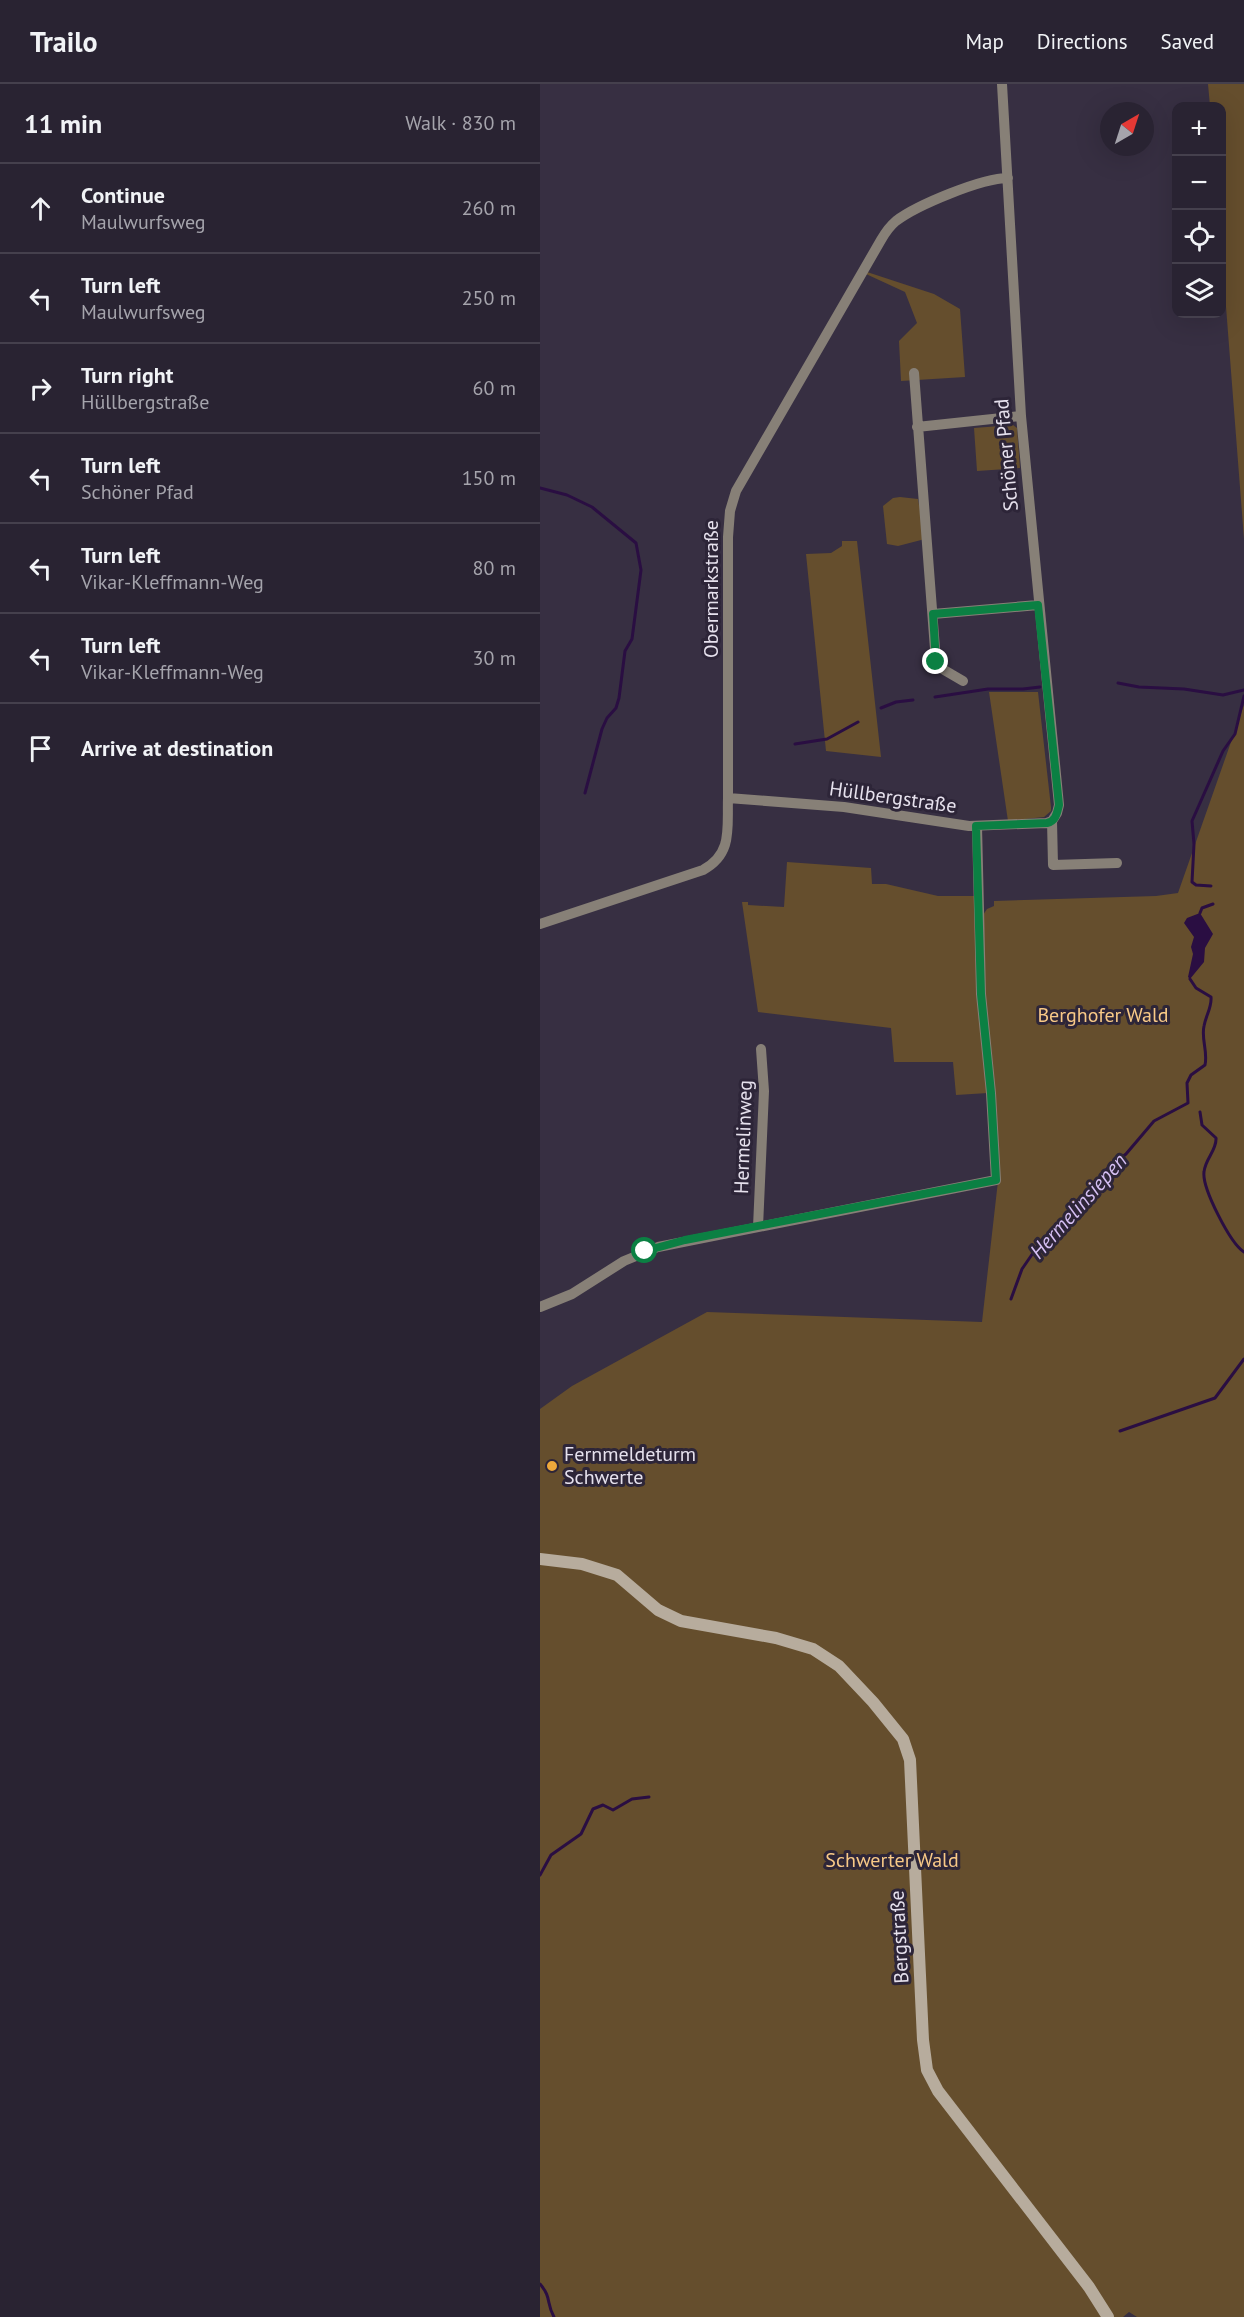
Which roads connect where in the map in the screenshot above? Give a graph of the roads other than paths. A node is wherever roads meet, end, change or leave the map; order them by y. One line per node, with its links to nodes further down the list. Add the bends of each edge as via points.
1 (1002, 84): 2 (street, Schöner Pfad)
2 (1008, 178): 4 (street, Schöner Pfad); 9 (street, Obermarkstraße, via 952,193 893,223 736,491 728,537)
3 (914, 373): 5 (street)
4 (1021, 416): 5 (street); 6 (street, Schöner Pfad)
5 (917, 426): 7 (street)
6 (1038, 605): 7 (street); 10 (street, Schöner Pfad, via 1059,805)
7 (933, 614): 8 (street, via 937,665)
8 (963, 681)
9 (728, 798): 11 (street, Hüllbergstraße, via 844,807); 13 (street, Obermarkstraße, via 725,848 710,866)
10 (1052, 821): 11 (street, Hüllbergstraße); 12 (street, via 1053,866)
11 (976, 826): 15 (street, via 981,994 996,1180)
12 (1117, 863)
13 (540, 924)
14 (761, 1049): 15 (street, Hermelinweg, via 764,1091)
15 (758, 1227): 16 (street, via 645,1251 572,1294)
16 (540, 1307)
17 (540, 1559): 18 (main road, Bergstraße, via 582,1564 617,1575 658,1610 681,1622 813,1648 831,1659 896,1729 910,1760 927,2070 943,2097)
18 (1108, 2317)

